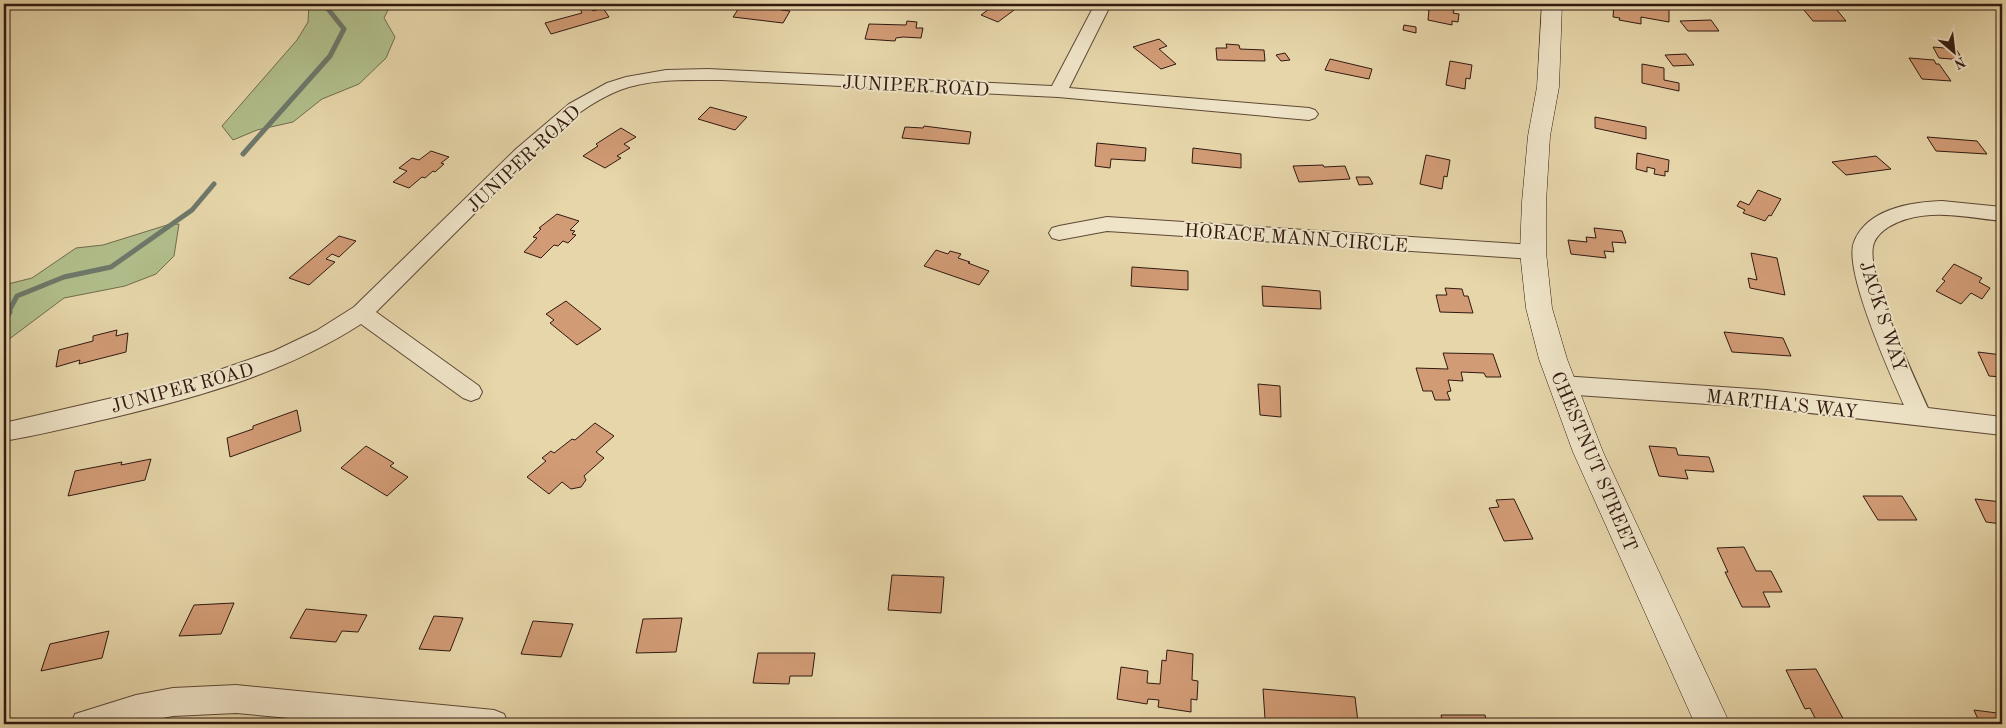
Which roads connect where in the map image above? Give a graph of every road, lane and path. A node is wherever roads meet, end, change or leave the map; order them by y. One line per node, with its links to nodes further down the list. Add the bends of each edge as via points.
1 (1103, 4): 3 (street)
2 (1552, 4): 7 (main road, CHESTNUT STREET, via 1548,87 1538,145)
3 (1058, 92): 4 (street, JUNIPER ROAD); 8 (street, JUNIPER ROAD, via 682,74 640,79 613,87 583,101 532,144)
4 (1309, 114)
5 (2002, 214): 11 (street, JACK'S WAY, via 1936,208 1910,212 1889,219 1872,230 1863,246 1865,269 1887,340)
6 (1059, 233): 7 (street, HORACE MANN CIRCLE, via 1108,224)
7 (1533, 252): 9 (main road, CHESTNUT STREET, via 1539,308)
8 (362, 313): 10 (street); 13 (street, JUNIPER ROAD, via 345,326 258,368 178,392)
9 (1562, 385): 11 (street, MARTHA'S WAY, via 1766,398); 16 (main road, CHESTNUT STREET, via 1588,452)
10 (471, 392)
11 (1920, 416): 12 (street, MARTHA'S WAY)
12 (2002, 426)
13 (4, 432)
14 (85, 724): 15 (street, via 173,702 236,699)
15 (494, 724)
16 (1713, 724)

